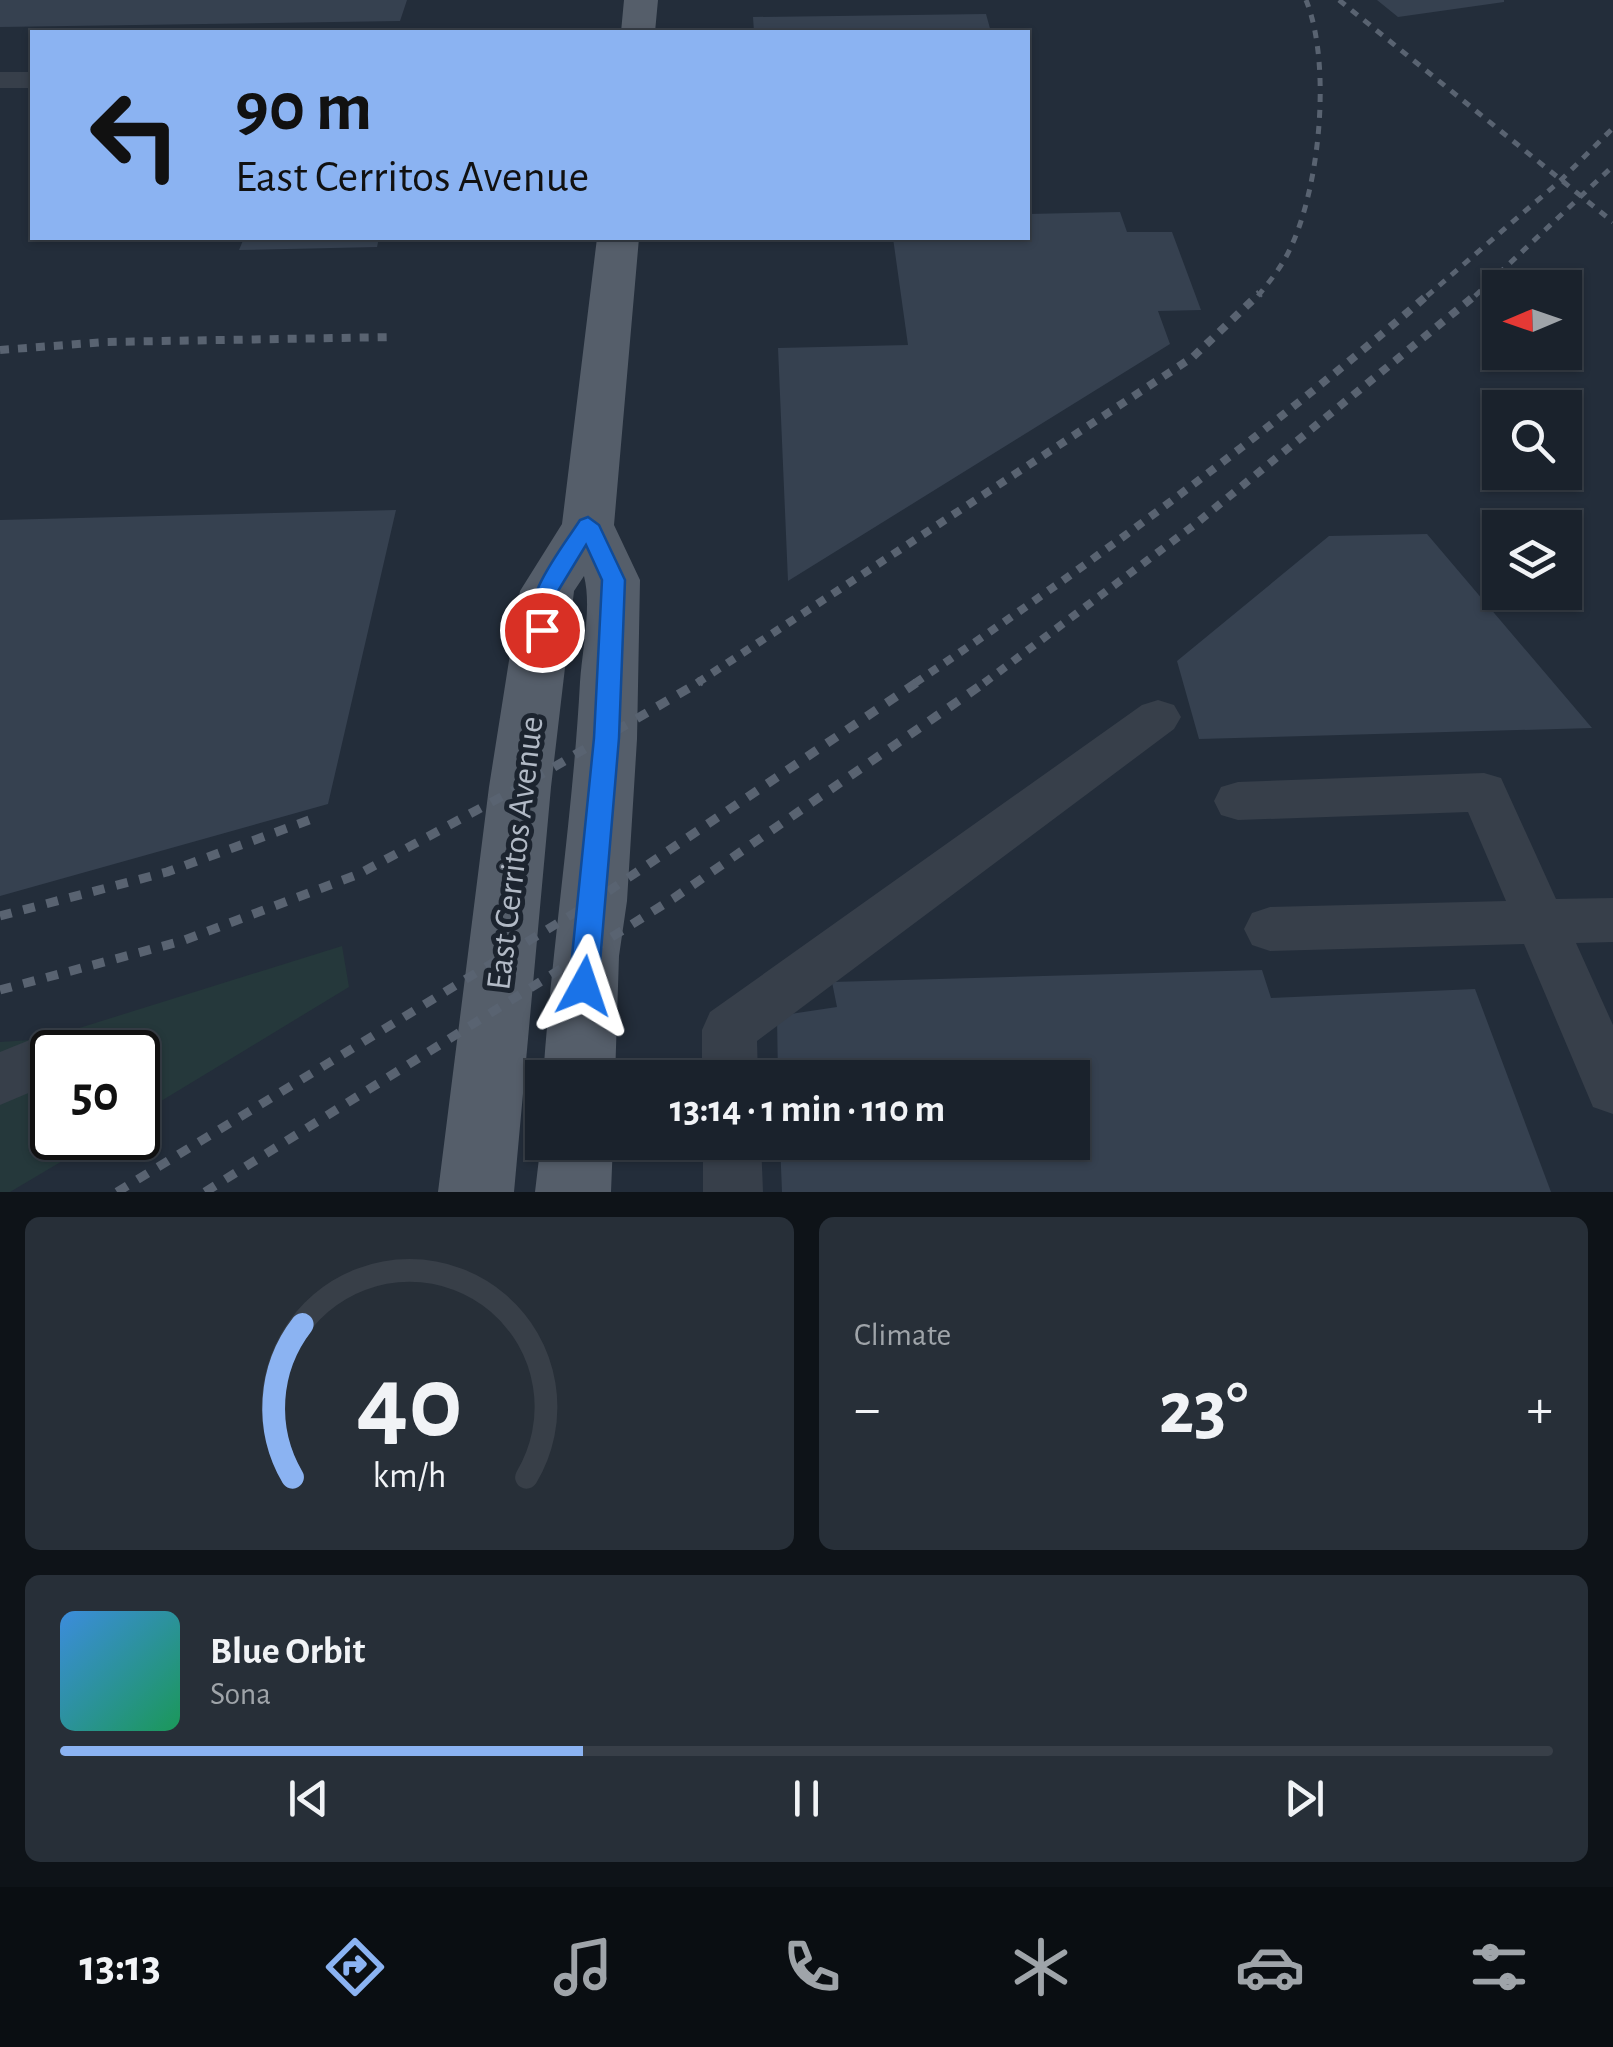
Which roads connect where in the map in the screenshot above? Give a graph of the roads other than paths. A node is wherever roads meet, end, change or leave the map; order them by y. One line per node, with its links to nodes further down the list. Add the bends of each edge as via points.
1 (640, 0): 2 (main road)
2 (638, 30)
3 (0, 80): 4 (street)
4 (30, 80)
5 (618, 240): 6 (main road, East Cerritos Avenue)
6 (588, 525): 12 (main road, via 614,580); 17 (main road, East Cerritos Avenue, via 547,591)
7 (1158, 717): 13 (street, via 729,1030)
8 (1238, 801): 10 (street, via 1484,792)
9 (1613, 920): 10 (street)
10 (1541, 922): 11 (street); 14 (street)
11 (1270, 929)
12 (581, 1060)
13 (730, 1060)
14 (1613, 1088)
15 (575, 1160): 18 (main road)
16 (732, 1160): 19 (street)
17 (476, 1192)
18 (574, 1192)
19 (733, 1192)

